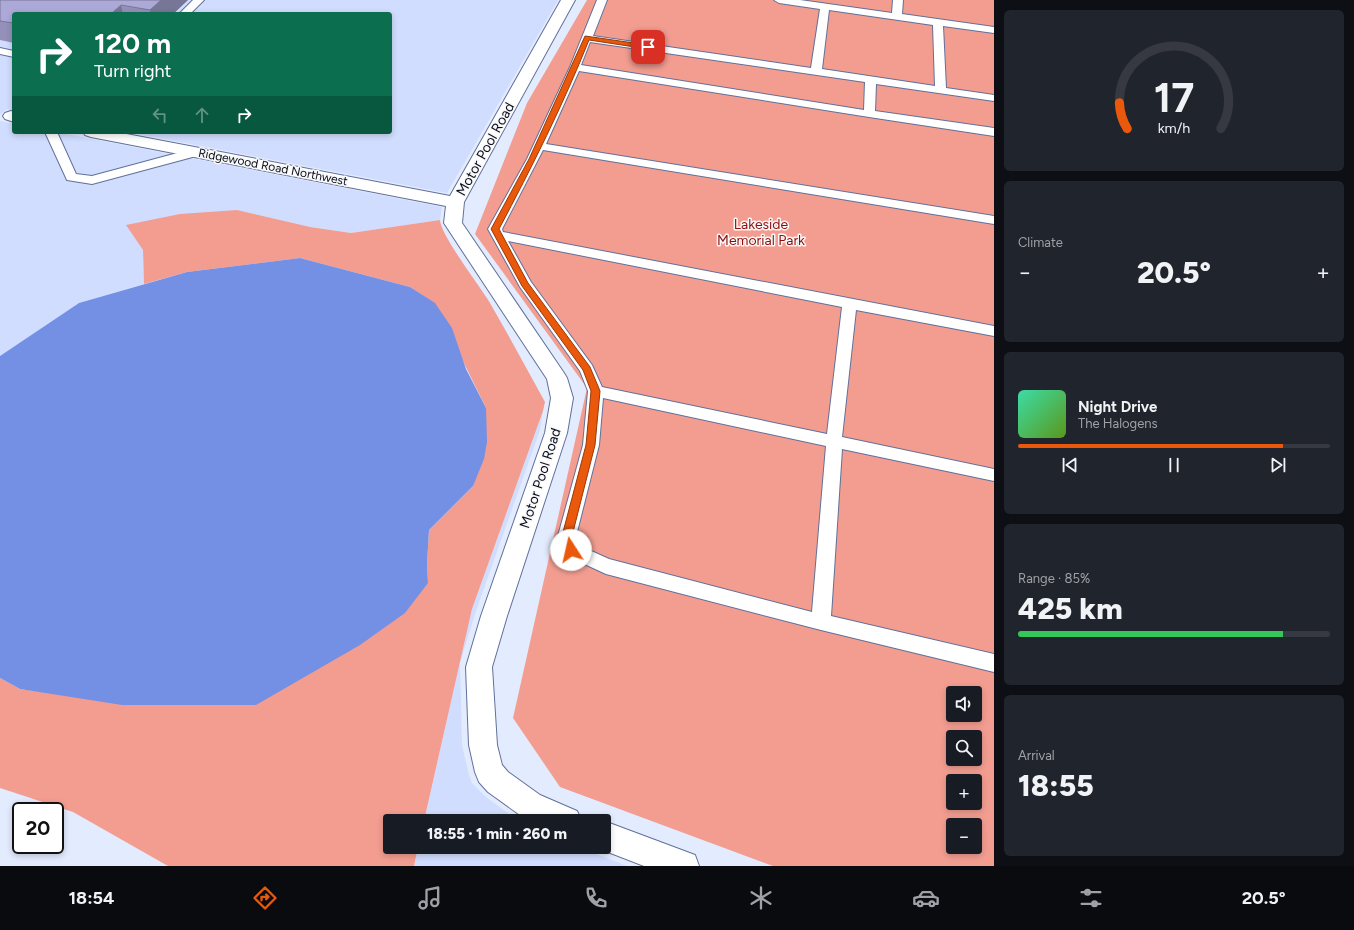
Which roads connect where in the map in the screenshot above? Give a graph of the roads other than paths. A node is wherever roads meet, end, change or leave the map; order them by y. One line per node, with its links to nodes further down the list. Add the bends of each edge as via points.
1 (199, 0): 8 (lane)
2 (568, 0): 27 (street, Motor Pool Road)
3 (602, 0): 13 (lane)
4 (779, 0): 7 (lane)
5 (872, 0): 9 (lane)
6 (898, 0): 10 (lane)
7 (825, 6): 9 (lane); 17 (lane)
8 (186, 12)
9 (871, 12): 10 (lane)
10 (897, 16): 11 (lane)
11 (938, 22): 12 (lane); 19 (lane)
12 (994, 30)
13 (587, 38): 16 (lane); 17 (lane)
14 (0, 51): 15 (lane)
15 (12, 54)
16 (575, 67): 21 (lane); 25 (lane)
17 (816, 72): 18 (lane)
18 (871, 80): 19 (lane); 21 (lane)
19 (941, 90): 20 (lane)
20 (994, 98)
21 (869, 114): 22 (lane)
22 (994, 132)
23 (52, 134): 26 (lane, via 71,177 92,180)
24 (102, 134): 26 (street, Ridgewood Road Northwest)
25 (538, 146): 28 (lane); 29 (lane, via 495,229)
26 (196, 152): 27 (street, Ridgewood Road Northwest)
27 (455, 202): 37 (street, Motor Pool Road, via 453,222 464,243 557,378 562,398 556,433 479,667 483,745 489,772 498,782 530,805)
28 (994, 220)
29 (498, 236): 30 (lane); 32 (lane, via 525,284 587,369)
30 (849, 304): 31 (lane); 33 (lane)
31 (994, 331)
32 (596, 391): 33 (lane); 35 (lane, via 591,445 567,536 571,550 606,566)
33 (834, 441): 34 (lane); 35 (lane)
34 (994, 475)
35 (821, 622): 36 (lane)
36 (994, 663)
37 (551, 814)
38 (611, 839): 39 (street)
39 (684, 866)

